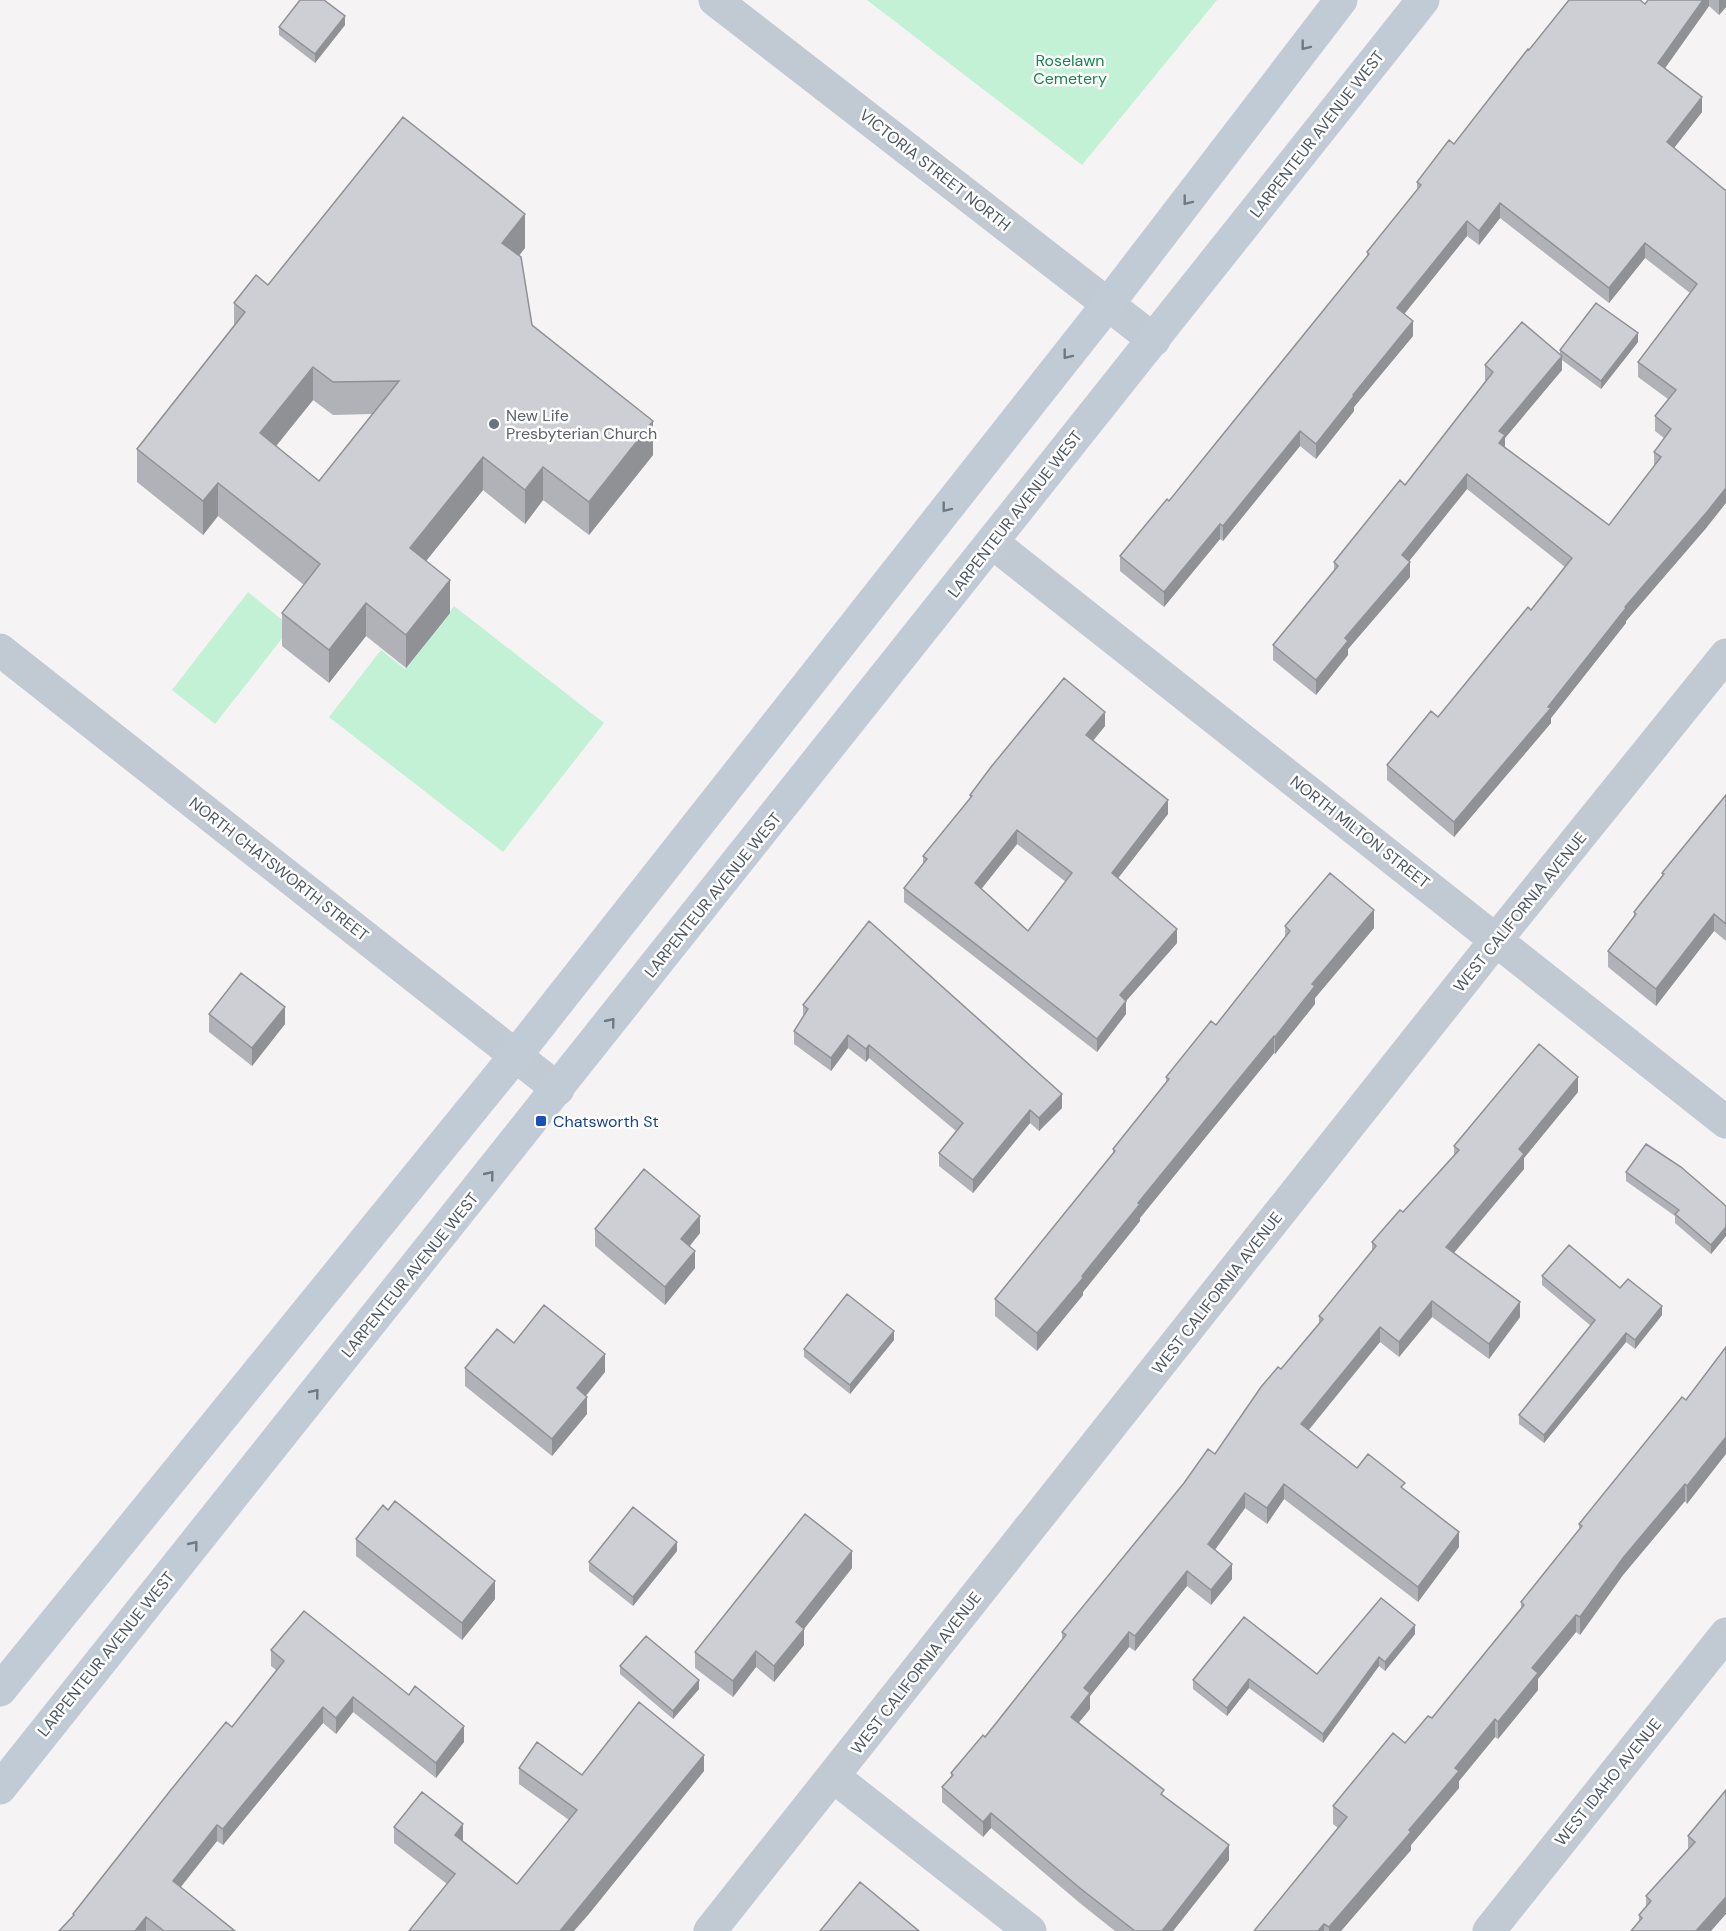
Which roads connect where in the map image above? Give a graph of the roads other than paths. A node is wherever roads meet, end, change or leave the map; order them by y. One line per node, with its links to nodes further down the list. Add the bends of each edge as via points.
1 (715, 0): 4 (street, VICTORIA STREET NORTH)
2 (1341, 0): 4 (main road, one-way to 4)
3 (1423, 0): 5 (main road, LARPENTEUR AVENUE WEST)
4 (1108, 304): 5 (street, VICTORIA STREET NORTH); 10 (main road, one-way to 10)
5 (1154, 340): 6 (main road, LARPENTEUR AVENUE WEST)
6 (993, 543): 9 (street, NORTH MILTON STREET); 11 (main road, LARPENTEUR AVENUE WEST, one-way to 6)
7 (0, 650): 10 (street, NORTH CHATSWORTH STREET)
8 (1726, 655): 9 (street, WEST CALIFORNIA AVENUE)
9 (1496, 940): 12 (street, NORTH MILTON STREET); 15 (street, WEST CALIFORNIA AVENUE)
10 (516, 1055): 11 (street, NORTH CHATSWORTH STREET); 14 (main road)
11 (558, 1089): 16 (main road, LARPENTEUR AVENUE WEST, one-way to 11)
12 (1726, 1122)
13 (1726, 1634): 19 (street, WEST IDAHO AVENUE)
14 (0, 1690)
15 (834, 1777): 17 (street, WEST CALIFORNIA AVENUE); 18 (street)
16 (0, 1788)
17 (710, 1931)
18 (1030, 1931)
19 (1489, 1931)

